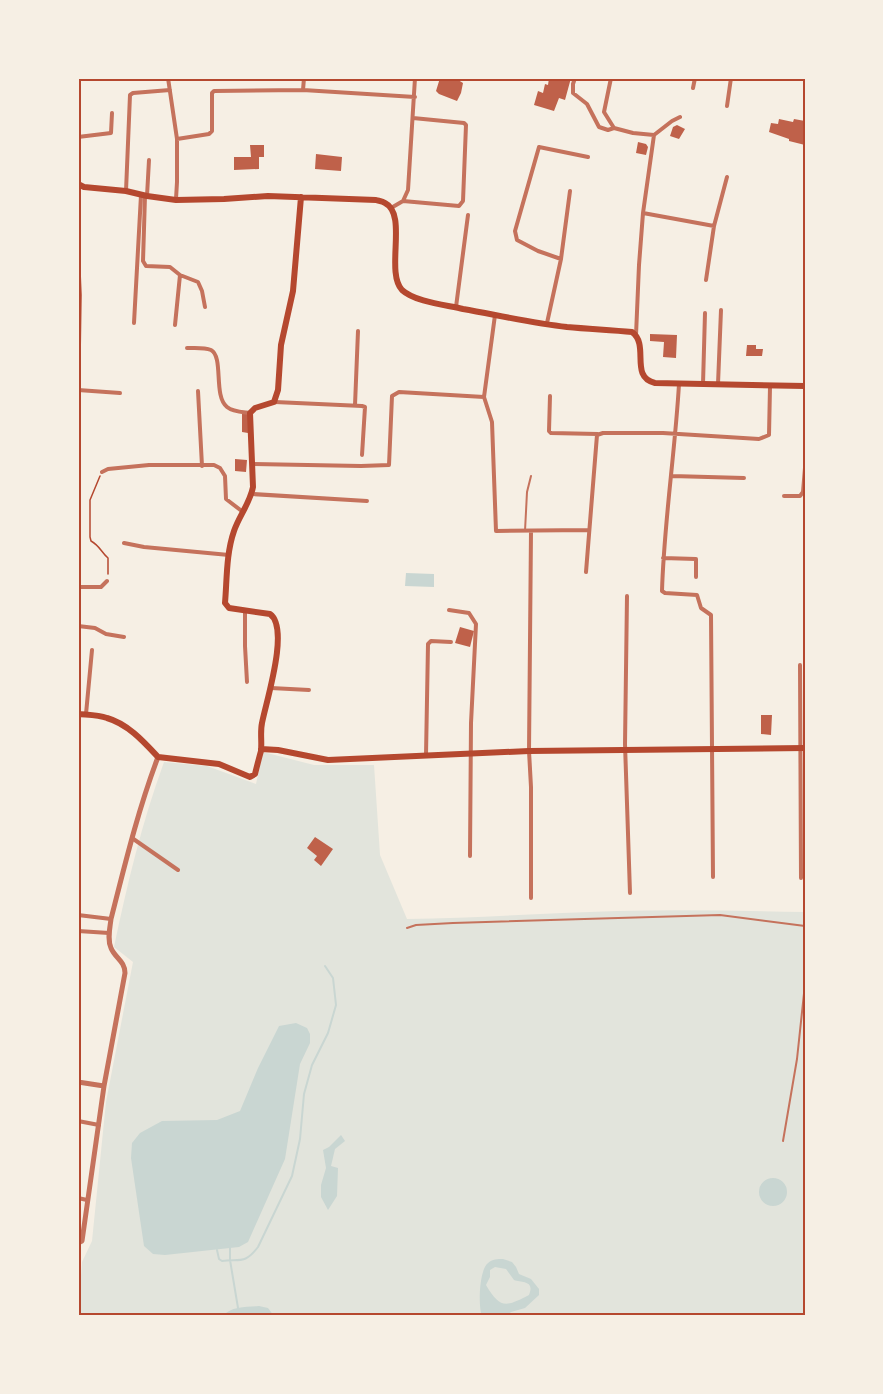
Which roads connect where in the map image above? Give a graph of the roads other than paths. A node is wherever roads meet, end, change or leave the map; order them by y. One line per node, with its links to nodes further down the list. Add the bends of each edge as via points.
1 (79, 78): 9 (street)
2 (168, 78): 11 (street)
3 (304, 78): 12 (street)
4 (416, 78): 13 (street)
5 (575, 78): 18 (street, via 573,93 587,104 599,127)
6 (611, 78): 18 (street, via 604,112)
7 (695, 78): 10 (street)
8 (731, 78): 14 (street)
9 (78, 88)
10 (693, 88)
11 (170, 90): 21 (street); 26 (street, via 130,95)
12 (303, 90): 13 (street); 21 (street, via 214,91 212,131)
13 (415, 97): 17 (street)
14 (727, 106)
15 (112, 113): 20 (street, via 111,133)
16 (680, 117): 19 (street)
17 (413, 118): 31 (street, via 408,190); 31 (street, via 466,125 463,201 459,206)
18 (614, 128): 19 (street)
19 (654, 135): 33 (street)
20 (78, 137)
21 (177, 139): 30 (street)
22 (588, 157): 37 (street, via 539,147 515,231 517,240)
23 (149, 160): 28 (street)
24 (727, 177): 35 (street)
25 (78, 184): 26 (main road)
26 (126, 191): 28 (main road)
27 (570, 191): 37 (street)
28 (144, 195): 30 (main road); 38 (street, via 142,261 146,266 170,267); 46 (street)
29 (301, 197): 30 (main road); 32 (main road, via 376,200); 63 (main road, via 293,291)
30 (176, 200)
31 (403, 201): 32 (street)
32 (391, 208): 42 (main road, via 398,284 416,298)
33 (643, 213): 35 (street); 50 (street)
34 (468, 215): 42 (street)
35 (714, 226): 39 (street)
36 (78, 258): 40 (street)
37 (561, 259): 47 (street)
38 (180, 275): 41 (street, via 198,282); 48 (street)
39 (706, 280)
40 (79, 295): 51 (street)
41 (205, 306)
42 (456, 307): 45 (main road)
43 (721, 310): 55 (street)
44 (705, 313): 54 (street)
45 (495, 315): 47 (main road); 62 (street)
46 (134, 323)
47 (547, 323): 50 (main road, via 632,332)
48 (175, 325)
49 (358, 331): 64 (street)
50 (636, 336): 53 (main road, via 645,379)
51 (79, 345)
52 (187, 348): 65 (street, via 213,351 223,402 228,408)
53 (679, 384): 54 (main road); 67 (street)
54 (704, 384): 55 (main road)
55 (718, 385): 57 (main road)
56 (805, 386): 57 (main road)
57 (770, 387): 67 (street, via 769,435 759,440)
58 (78, 390): 60 (street)
59 (198, 391): 70 (street)
60 (120, 393)
61 (550, 396): 66 (street, via 551,433)
62 (484, 397): 69 (street, via 399,392 392,396 389,465); 80 (street, via 492,422 496,531)
63 (274, 402): 64 (street); 65 (main road)
64 (355, 405): 68 (street, via 365,407)
65 (250, 412): 69 (main road)
66 (599, 434): 67 (street); 82 (street)
67 (675, 434): 74 (street)
68 (362, 455)
69 (252, 464): 76 (main road)
70 (202, 466): 72 (street, via 149,465); 79 (street, via 220,468 225,476 226,499)
71 (805, 468): 77 (street, via 803,492 800,496)
72 (102, 472)
73 (531, 476): 80 (lane)
74 (672, 476): 75 (street); 85 (street)
75 (744, 478)
76 (252, 494): 78 (street); 79 (main road)
77 (784, 496)
78 (367, 501)
79 (243, 512): 84 (main road, via 233,532)
80 (525, 531): 81 (street)
81 (531, 531): 82 (street); 107 (street)
82 (589, 531): 86 (street)
83 (124, 543): 84 (street)
84 (229, 555): 92 (main road, via 225,603 229,608)
85 (663, 558): 87 (street, via 696,559); 103 (street, via 662,591 697,595 701,608 711,615)
86 (586, 572)
87 (696, 577)
88 (107, 581): 89 (street, via 101,587)
89 (78, 587)
90 (627, 596): 106 (street)
91 (449, 610): 108 (street, via 469,613 476,624)
92 (245, 611): 98 (street); 99 (main road, via 270,614 275,620 277,655)
93 (78, 626): 94 (street)
94 (124, 637)
95 (451, 642): 109 (street, via 428,644)
96 (92, 650): 102 (street)
97 (800, 665): 104 (street)
98 (247, 681)
99 (271, 688): 100 (street); 105 (main road, via 261,724)
100 (309, 690)
101 (78, 714): 102 (main road)
102 (86, 714): 110 (main road, via 116,721 144,741)
103 (712, 748): 104 (main road); 106 (main road); 114 (street)
104 (803, 748): 115 (street)
105 (261, 749): 109 (main road, via 328,760); 110 (main road, via 255,774 250,777 219,764)
106 (626, 750): 107 (main road); 116 (street)
107 (529, 751): 108 (main road); 117 (street)
108 (470, 753): 109 (main road); 112 (street)
109 (426, 756)
110 (158, 757): 111 (street)
111 (132, 838): 113 (street); 119 (street)
112 (470, 856)
113 (178, 870)
114 (713, 877)
115 (801, 878)
116 (630, 893)
117 (531, 898)
118 (78, 915): 119 (street)
119 (111, 919): 123 (street)
120 (805, 926): 121 (lane, via 720,915 453,923)
121 (407, 928)
122 (78, 931): 123 (street)
123 (109, 933): 126 (street, via 111,949 123,963 125,973)
124 (805, 984): 129 (lane)
125 (78, 1082): 126 (street)
126 (104, 1086): 128 (street)
127 (78, 1121): 128 (street)
128 (99, 1125): 131 (street)
129 (783, 1141)
130 (78, 1198): 131 (street)
131 (87, 1200): 132 (street, via 82,1241)
132 (78, 1244)

